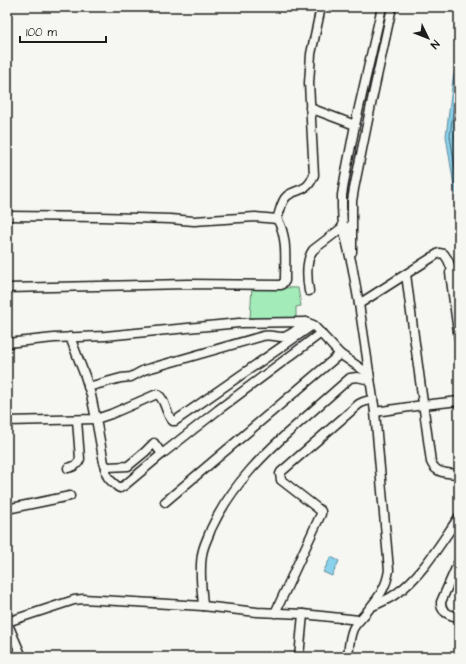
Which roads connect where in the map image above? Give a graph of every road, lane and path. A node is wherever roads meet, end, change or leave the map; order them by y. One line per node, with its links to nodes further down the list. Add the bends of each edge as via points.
1 (321, 7): 4 (street, via 309,68)
2 (382, 7): 5 (street)
3 (392, 7): 7 (street)
4 (310, 108): 5 (street); 9 (street, via 314,175 308,186 286,197)
5 (355, 125): 6 (street)
6 (351, 147): 7 (street); 10 (street, via 342,196)
7 (362, 148): 11 (street, via 352,201)
8 (7, 216): 9 (street, via 194,221 255,217)
9 (276, 219): 16 (street, via 285,244 285,281 281,285 188,284)
10 (343, 227): 11 (street); 13 (street); 17 (street, via 312,250 308,267)
11 (352, 227): 13 (street)
12 (448, 260): 14 (street, via 444,254 439,253); 15 (street); 22 (street)
13 (352, 265): 18 (street)
14 (406, 274): 18 (street); 29 (street)
15 (459, 287)
16 (7, 288)
17 (309, 291)
18 (359, 304): 25 (street)
19 (310, 324): 20 (street); 21 (street, via 239,323); 26 (street, via 283,338 263,336 144,370 131,377); 30 (street, via 175,421 170,418 163,400 157,394)
20 (321, 332): 24 (street); 34 (street)
21 (70, 337): 23 (street); 26 (street)
22 (459, 339)
23 (7, 343)
24 (340, 354): 25 (street); 41 (street)
25 (370, 377): 28 (street); 46 (street, via 350,378 268,450 242,479 217,518 203,549)
26 (88, 387): 30 (street)
27 (459, 401): 29 (street)
28 (374, 405): 29 (street); 31 (street, via 364,406); 35 (street, via 363,402 359,404); 47 (street, via 389,570 386,586)
29 (423, 405): 38 (street, via 432,465 440,472)
30 (96, 419): 32 (street); 36 (street)
31 (350, 419)
32 (77, 420): 33 (street); 37 (street, via 80,459)
33 (7, 421)
34 (162, 454): 36 (street, via 154,443 128,466); 36 (street, via 120,488 107,476)
35 (289, 464): 39 (street, via 291,468 284,475); 48 (street, via 281,472 281,480 321,510 321,513)
36 (106, 466)
37 (68, 468)
38 (459, 474)
39 (285, 478)
40 (70, 496): 42 (street)
41 (165, 502)
42 (7, 509)
43 (459, 517): 47 (street, via 405,588)
44 (459, 561): 50 (street, via 441,606 446,613)
45 (287, 595): 48 (street)
46 (203, 606): 48 (street); 52 (street, via 83,599)
47 (370, 608): 51 (street)
48 (277, 613): 49 (street)
49 (303, 614): 51 (street); 54 (street)
50 (459, 618)
51 (359, 620): 55 (street, via 350,639)
52 (7, 622): 53 (street)
53 (21, 657)
54 (299, 657)
55 (348, 657)

